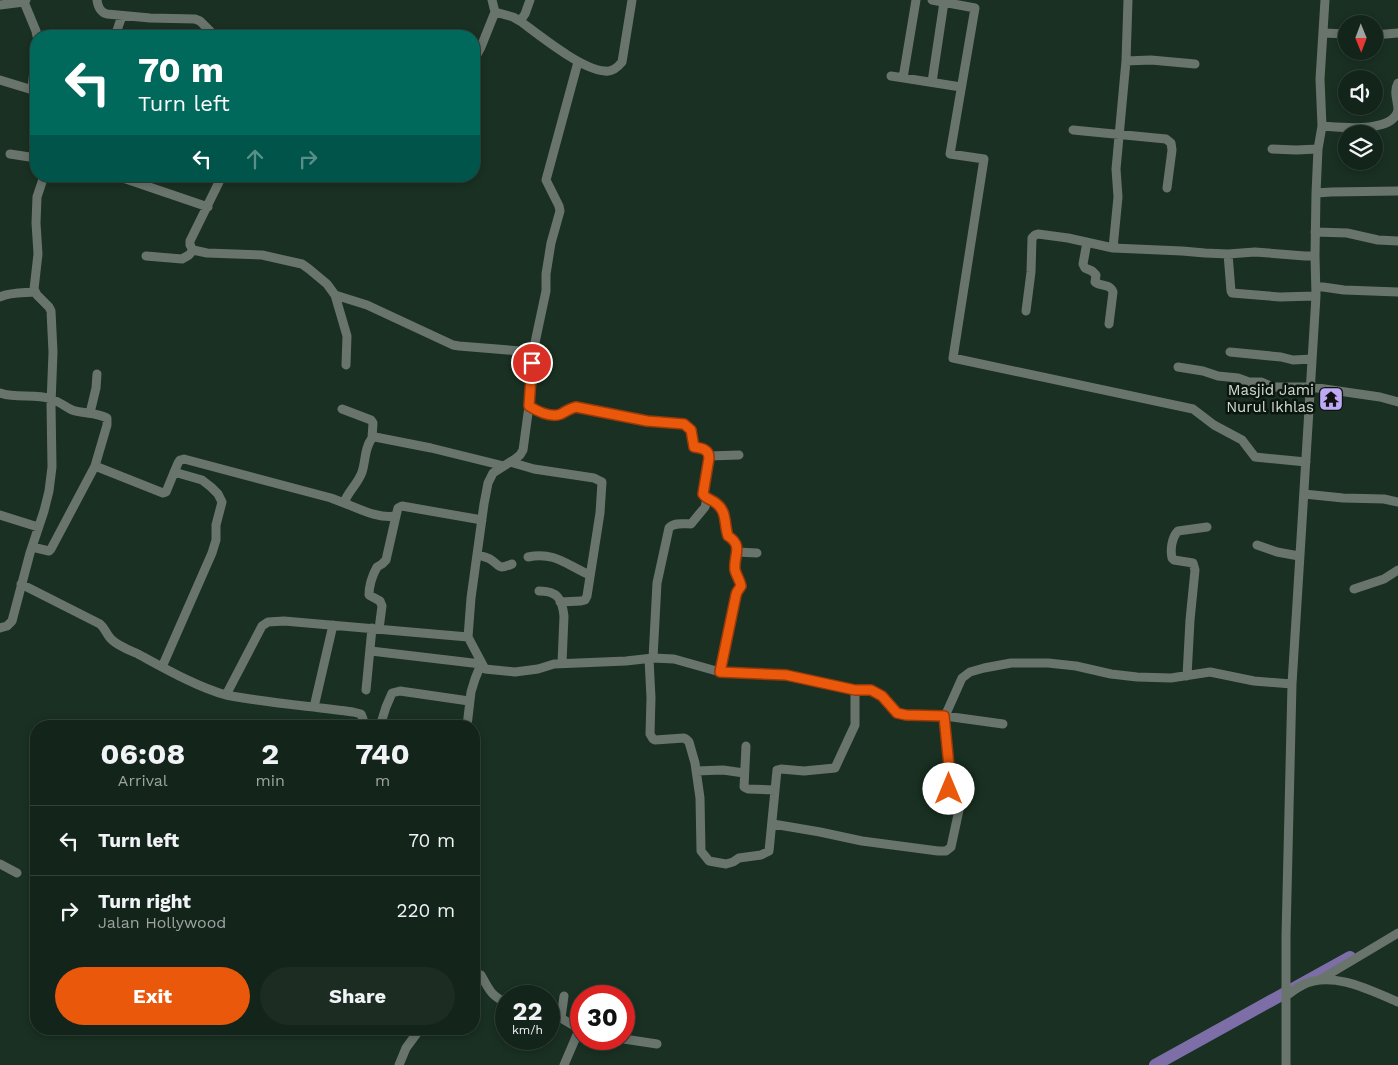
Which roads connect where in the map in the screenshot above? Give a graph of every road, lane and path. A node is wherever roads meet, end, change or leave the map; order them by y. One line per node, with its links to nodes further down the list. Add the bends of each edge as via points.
1 (97, 0): 14 (street, via 104,13)
2 (492, 0): 13 (street)
3 (530, 0): 15 (street)
4 (632, 0): 25 (street, via 622,62 618,67 604,71)
5 (916, 0): 28 (street)
6 (932, 0): 10 (street)
7 (1128, 0): 24 (street)
8 (1325, 0): 19 (street)
9 (25, 1): 12 (street); 16 (street)
10 (944, 2): 11 (street); 30 (street)
11 (960, 2): 32 (street, via 975,8)
12 (0, 5)
13 (495, 12): 15 (street); 23 (street)
14 (122, 16): 17 (street); 18 (street, via 195,19)
15 (520, 21): 25 (street)
16 (36, 30)
17 (117, 30)
18 (209, 30)
19 (1324, 33): 21 (street); 34 (street, via 1320,79)
20 (1398, 33): 22 (street)
21 (1338, 34)
22 (1383, 34)
23 (480, 49)
24 (1126, 60): 26 (street); 36 (street)
25 (578, 62): 64 (street, via 546,180 560,211)
26 (1194, 64)
27 (891, 76): 28 (street)
28 (903, 78): 30 (street)
29 (0, 80): 33 (street)
30 (932, 82): 32 (street)
31 (1398, 83): 34 (street, via 1398,112 1393,118 1363,128)
32 (961, 87): 80 (street, via 950,154 984,159 953,358 1193,409 1242,440 1256,457)
33 (30, 89)
34 (1322, 126): 38 (street)
35 (1073, 130): 36 (street)
36 (1120, 135): 44 (street, via 1162,138 1171,143); 51 (street)
37 (1272, 148): 38 (street)
38 (1318, 149): 46 (street)
39 (10, 154): 40 (street)
40 (30, 157)
41 (42, 182): 57 (street, via 36,211 38,254)
42 (135, 182): 47 (street)
43 (219, 182): 47 (street)
44 (1167, 188)
45 (1398, 191): 46 (street)
46 (1316, 194): 48 (street)
47 (208, 207): 52 (street, via 190,242)
48 (1316, 232): 49 (street); 55 (street)
49 (1398, 241)
50 (1087, 242): 51 (street); 62 (street, via 1041,234 1032,238); 63 (street, via 1083,264 1096,274 1095,282 1113,292)
51 (1113, 248): 53 (street)
52 (193, 250): 54 (street, via 182,259); 59 (street, via 262,255 302,264 327,284)
53 (1228, 254): 55 (street, via 1255,252); 60 (street, via 1232,293)
54 (146, 256)
55 (1315, 256): 56 (street)
56 (1316, 286): 58 (street); 60 (street)
57 (35, 292): 61 (street); 72 (street, via 51,311)
58 (1398, 292)
59 (335, 295): 64 (street, via 367,305 459,346); 67 (street, via 346,331)
60 (1316, 296): 66 (street)
61 (0, 298)
62 (1026, 311)
63 (1109, 324)
64 (533, 352): 74 (street)
65 (1230, 352): 66 (street, via 1293,360)
66 (1312, 359): 70 (street)
67 (346, 365)
68 (1178, 367): 70 (street, via 1273,387)
69 (97, 374): 76 (street)
70 (1311, 387): 73 (street); 80 (street)
71 (0, 393): 72 (street)
72 (52, 399): 76 (street, via 74,411); 91 (street, via 52,467 49,491)
73 (1398, 402)
74 (529, 406): 79 (street, via 554,415 576,407 647,421 684,424 691,430 694,447 705,450); 81 (street, via 523,450)
75 (342, 409): 77 (street, via 370,420 373,423)
76 (90, 413): 82 (street, via 107,418)
77 (372, 438): 81 (street); 87 (street, via 358,482)
78 (739, 455): 79 (street)
79 (709, 456): 85 (street, via 703,494)
80 (1306, 462): 84 (street)
81 (507, 464): 90 (street, via 489,478); 102 (street, via 602,482)
82 (95, 466): 83 (street, via 163,494); 94 (street, via 49,551)
83 (174, 472): 87 (street, via 180,460 184,459); 115 (street, via 202,480 212,487 222,502 212,553)
84 (1304, 494): 86 (street); 99 (street)
85 (706, 499): 95 (street, via 716,503 724,513 728,536 736,544); 112 (street, via 705,507 692,524 675,524 668,528 658,583)
86 (1398, 502)
87 (344, 503): 89 (street, via 373,514)
88 (0, 515): 91 (street)
89 (396, 516): 90 (street, via 402,506); 109 (street, via 386,560 377,567 369,590 369,595 380,600 382,606)
90 (482, 520): 97 (street)
91 (38, 527): 94 (street)
92 (1207, 527): 117 (street, via 1178,531 1172,549 1174,560 1193,564 1194,570)
93 (1256, 545): 99 (street)
94 (32, 547): 103 (street)
95 (737, 552): 96 (street); 116 (street, via 735,567 741,586 736,595)
96 (758, 553)
97 (477, 555): 100 (street, via 500,567); 110 (street)
98 (528, 556): 102 (street, via 538,554 556,558)
99 (1300, 556): 118 (street)
100 (512, 564)
101 (1398, 570): 104 (street, via 1384,579)
102 (590, 575): 106 (street, via 584,600)
103 (21, 584): 108 (street, via 12,621); 115 (street, via 100,624 112,640)
104 (1354, 589)
105 (538, 592): 106 (street, via 552,592)
106 (560, 602): 113 (street, via 564,616)
107 (333, 625): 109 (street); 121 (street, via 284,621 264,624); 123 (street)
108 (0, 628)
109 (375, 628): 110 (street); 111 (street)
110 (468, 637): 114 (street)
111 (370, 651): 114 (street); 119 (street)
112 (651, 658): 113 (street); 116 (street, via 674,659); 130 (street, via 650,734 656,740 688,740)
113 (562, 663): 114 (street, via 514,672 485,669)
114 (481, 664): 122 (street)
115 (162, 667): 121 (street)
116 (720, 672): 120 (street, via 786,675)
117 (1187, 676): 118 (street, via 1210,672 1254,681); 124 (street, via 1137,677 1076,666 1011,663 970,672 962,678)
118 (1292, 684): 141 (street)
119 (366, 690)
120 (855, 690): 124 (street, via 871,690 882,696 897,713); 132 (street, via 855,725 835,768 777,770)
121 (226, 695): 123 (street)
122 (469, 701): 126 (street, via 392,692); 127 (street)
123 (314, 706): 125 (street, via 360,714)
124 (944, 716): 128 (street); 133 (street, via 949,789 958,799 959,810 949,850 862,841)
125 (363, 720)
126 (382, 720)
127 (467, 720)
128 (1003, 724)
129 (746, 746): 131 (street)
130 (696, 771): 131 (street); 133 (street, via 702,850 709,861 726,864 767,853)
131 (744, 773): 132 (street, via 745,788)
132 (775, 790): 133 (street)
133 (773, 824)
134 (0, 864): 135 (street)
135 (17, 873)
136 (1398, 933): 138 (street)
137 (480, 975): 139 (street)
138 (1318, 980): 141 (street, via 1302,985); 142 (street, via 1334,979)
139 (495, 996)
140 (564, 996): 143 (street)
141 (1286, 996): 151 (street)
142 (1398, 1002)
143 (561, 1018): 144 (street)
144 (570, 1024)
145 (416, 1035): 149 (street)
146 (635, 1041): 147 (street)
147 (658, 1044)
148 (571, 1050): 150 (street)
149 (399, 1065)
150 (564, 1065)
151 (1286, 1065)

